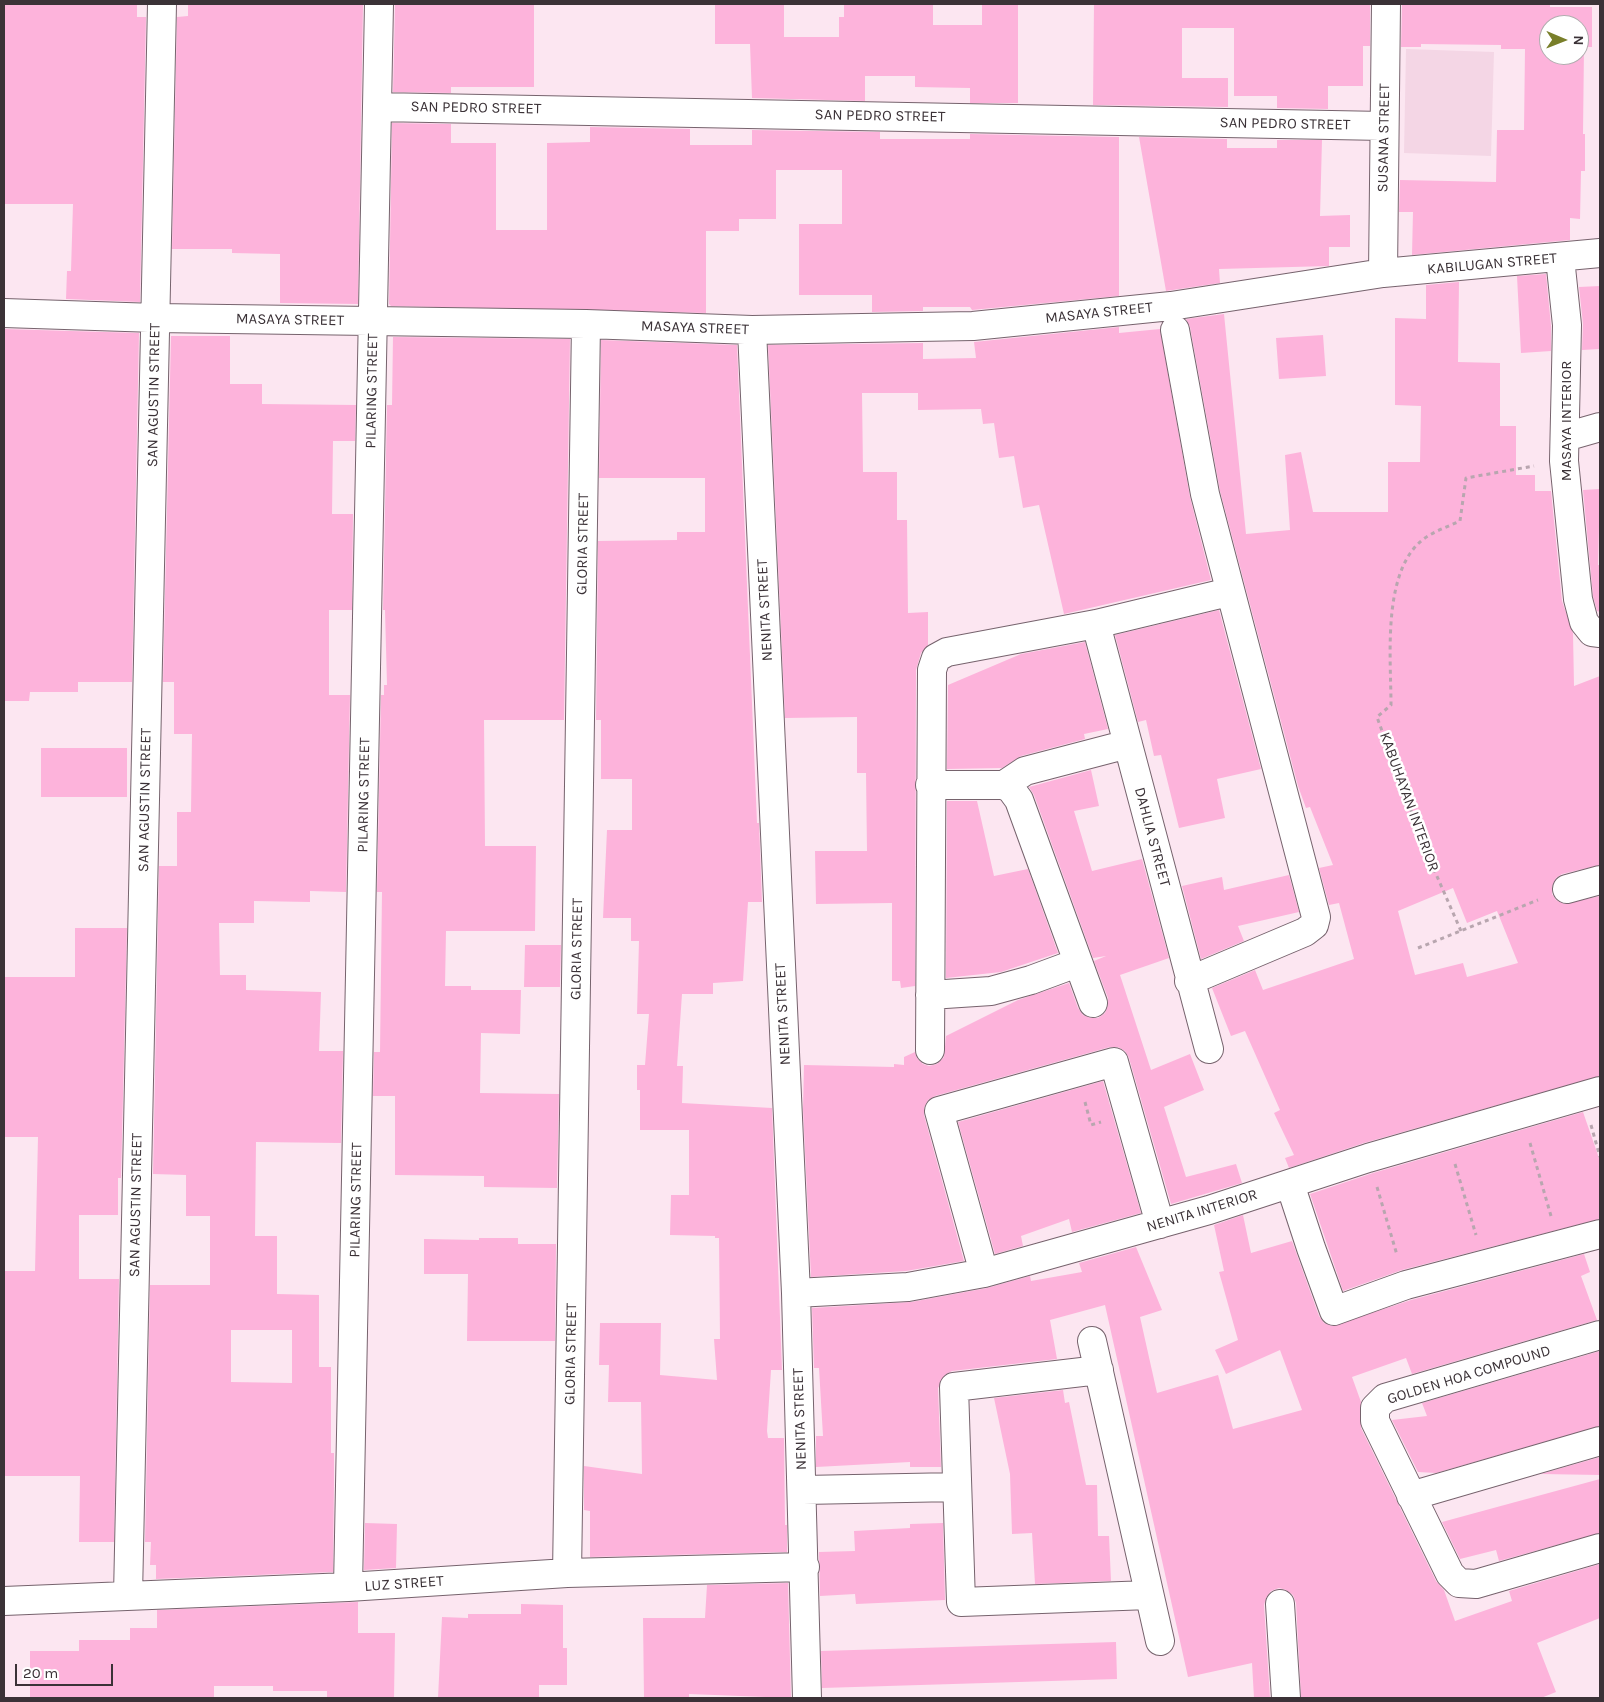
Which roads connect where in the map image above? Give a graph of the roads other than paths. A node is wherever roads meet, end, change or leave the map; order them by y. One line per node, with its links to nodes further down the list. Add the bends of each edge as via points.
1 (162, 4): 10 (street, SAN AGUSTIN STREET)
2 (379, 4): 4 (street, PILARING STREET)
3 (1386, 4): 5 (street, SUSANA STREET)
4 (376, 107): 5 (street, SAN PEDRO STREET); 12 (street, PILARING STREET)
5 (1384, 126): 8 (street, SUSANA STREET)
6 (1600, 253): 7 (street, KABILUGAN STREET)
7 (1560, 258): 8 (street, KABILUGAN STREET); 16 (street, MASAYA INTERIOR, via 1567,325)
8 (1383, 273): 11 (street, MASAYA STREET)
9 (4, 313): 10 (street, MASAYA STREET)
10 (156, 318): 12 (street, MASAYA STREET); 49 (street, SAN AGUSTIN STREET)
11 (1173, 319): 14 (street, MASAYA STREET); 17 (street, via 1205,494)
12 (373, 321): 13 (street, MASAYA STREET); 47 (street, PILARING STREET)
13 (586, 324): 14 (street, MASAYA STREET); 46 (street, GLORIA STREET)
14 (752, 330): 36 (street, NENITA STREET)
15 (1600, 427): 16 (street)
16 (1565, 449): 19 (street, MASAYA INTERIOR, via 1578,599 1584,622 1592,632)
17 (1229, 592): 18 (street); 26 (street, via 1316,917 1314,925 1305,932)
18 (1096, 624): 20 (street, DAHLIA STREET); 21 (street, via 947,652 936,658 932,670)
19 (1600, 633)
20 (1128, 744): 22 (street, via 1025,771); 26 (street, DAHLIA STREET)
21 (930, 785): 22 (street); 27 (street)
22 (1004, 785): 25 (street, via 1018,800)
23 (1600, 880): 24 (street)
24 (1567, 889)
25 (1077, 963): 27 (street, via 991,991); 28 (street)
26 (1189, 980): 29 (street, DAHLIA STREET)
27 (930, 996): 30 (street)
28 (1093, 1003)
29 (1209, 1049)
30 (930, 1050)
31 (1600, 1090): 32 (street, NENITA INTERIOR)
32 (1290, 1184): 33 (street, NENITA INTERIOR); 34 (street, via 1334,1311 1406,1285)
33 (1160, 1224): 35 (street, NENITA INTERIOR); 35 (street, via 1114,1062 1076,1072 939,1111)
34 (1600, 1234)
35 (984, 1273): 36 (street, NENITA INTERIOR, via 908,1287)
36 (796, 1292): 42 (street, NENITA STREET)
37 (1600, 1335): 43 (street, GOLDEN HOA COMPOUND, via 1385,1398 1375,1408 1375,1421)
38 (1092, 1341): 39 (street)
39 (1099, 1370): 41 (street, via 954,1387); 48 (street)
40 (1600, 1442): 43 (street)
41 (957, 1487): 42 (street); 48 (street, via 961,1602)
42 (803, 1490): 45 (street, NENITA STREET)
43 (1411, 1496): 44 (street, GOLDEN HOA COMPOUND, via 1450,1574 1459,1583 1476,1584)
44 (1600, 1548)
45 (805, 1567): 46 (street, LUZ STREET); 53 (street, NENITA STREET)
46 (567, 1573): 47 (street, LUZ STREET)
47 (348, 1587): 49 (street, LUZ STREET)
48 (1149, 1595): 52 (street)
49 (128, 1596): 50 (street, LUZ STREET)
50 (4, 1601)
51 (1280, 1604): 54 (street)
52 (1160, 1641)
53 (807, 1698)
54 (1286, 1698)

